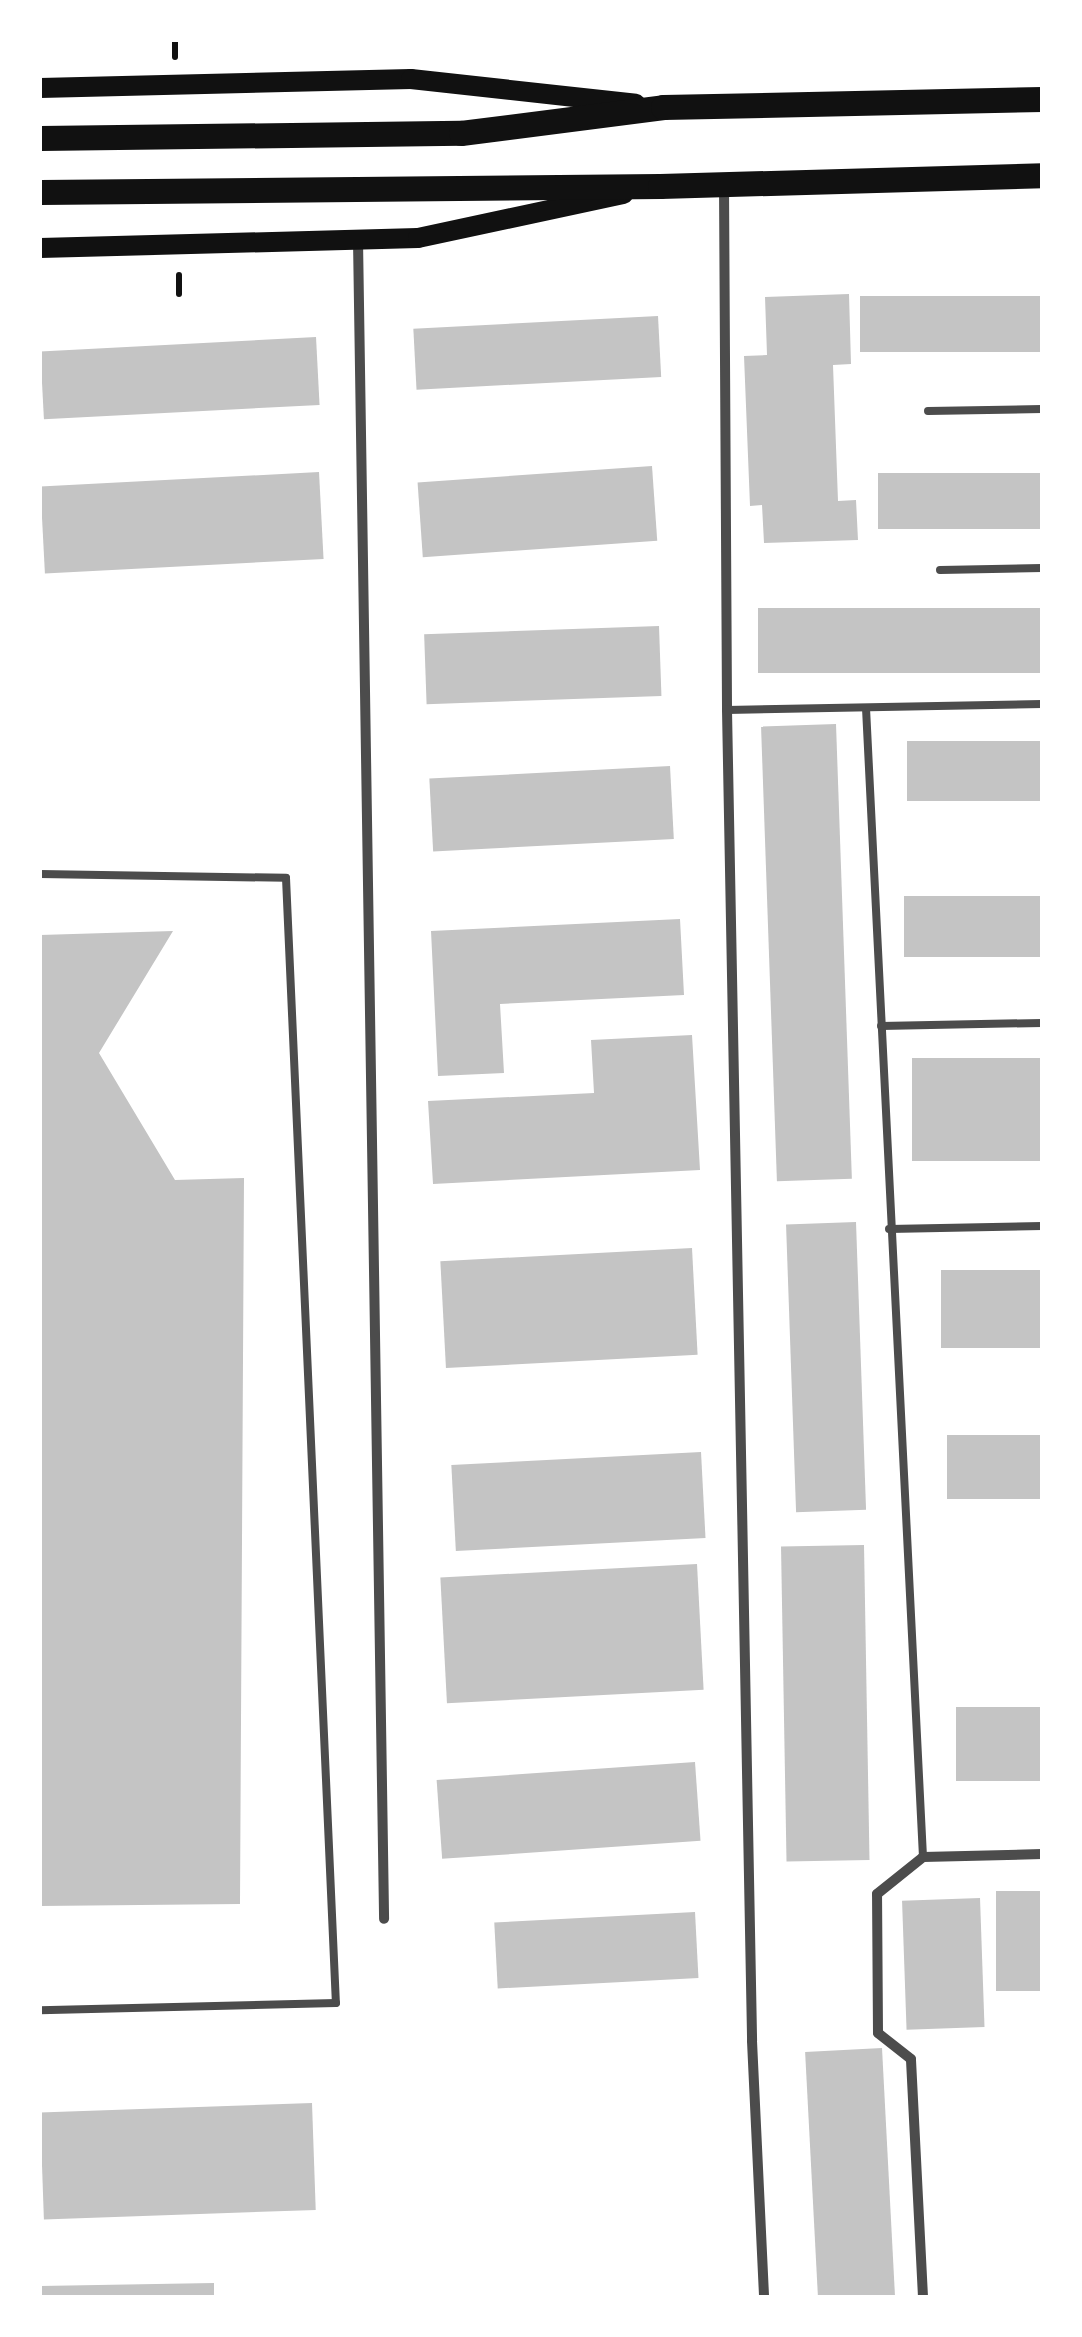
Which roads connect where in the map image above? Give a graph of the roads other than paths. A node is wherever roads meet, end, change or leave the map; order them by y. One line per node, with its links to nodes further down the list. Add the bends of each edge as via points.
1 (40, 88): 3 (main road, via 411,79)
2 (1042, 100): 3 (main road)
3 (663, 108): 4 (main road, via 462,132)
4 (40, 138)
5 (1042, 175): 6 (main road)
6 (724, 184): 7 (main road); 17 (street)
7 (660, 186): 8 (main road); 9 (main road, via 418,238)
8 (40, 192)
9 (358, 240): 10 (main road); 25 (street)
10 (40, 248)
11 (1042, 409): 12 (lane)
12 (928, 411)
13 (1042, 568): 14 (lane)
14 (940, 570)
15 (1042, 704): 16 (lane)
16 (866, 708): 17 (lane); 20 (lane)
17 (726, 710): 27 (street, via 752,2041)
18 (40, 874): 26 (lane, via 286,878 336,2003)
19 (1042, 1023): 20 (lane)
20 (880, 1026): 22 (lane)
21 (1042, 1226): 22 (lane)
22 (889, 1228): 24 (lane)
23 (1042, 1854): 24 (street)
24 (923, 1858): 28 (street, via 877,1894 878,2033 910,2060)
25 (384, 1919)
26 (40, 2010)
27 (764, 2297)
28 (923, 2297)

